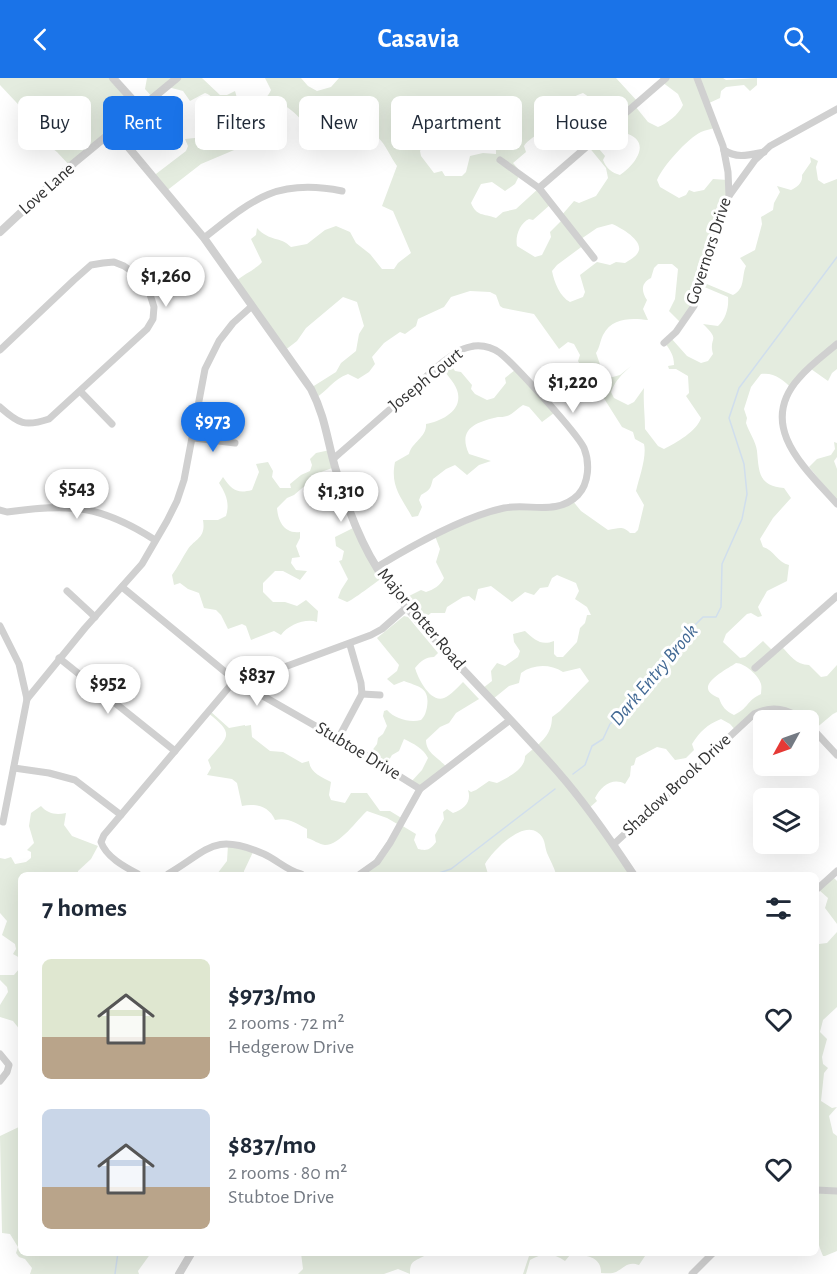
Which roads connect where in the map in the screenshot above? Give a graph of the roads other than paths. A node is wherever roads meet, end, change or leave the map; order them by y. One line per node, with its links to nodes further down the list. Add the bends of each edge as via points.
1 (113, 78): 5 (street)
2 (177, 78): 6 (street, Love Lane)
3 (666, 78): 13 (street)
4 (697, 78): 10 (street, Governors Drive)
5 (129, 96)
6 (155, 96)
7 (837, 110): 11 (street)
8 (103, 140): 16 (street, Love Lane)
9 (131, 150): 17 (street, Major Potter Road)
10 (723, 150): 11 (street, via 747,157); 15 (street, Governors Drive)
11 (764, 152): 15 (street)
12 (500, 160): 13 (street)
13 (539, 188): 18 (street)
14 (342, 191): 17 (street, via 297,186 278,190 251,202)
15 (729, 196): 20 (street, Governors Drive, via 694,306)
16 (0, 232)
17 (204, 238): 19 (street, Major Potter Road)
18 (594, 258)
19 (252, 306): 26 (street, via 219,341 205,369); 28 (street, Major Potter Road, via 315,398)
20 (664, 343)
21 (837, 344): 29 (street, via 794,384 782,419 784,437 793,453)
22 (0, 350): 23 (street, via 91,265 114,262 124,266 149,291 153,319)
23 (81, 392): 24 (street, via 49,419 33,424 17,422); 25 (street)
24 (0, 407)
25 (112, 424)
26 (194, 438): 27 (street); 31 (street, via 177,501)
27 (235, 443)
28 (333, 459): 32 (street, Major Potter Road, via 352,517); 32 (street, Joseph Court, via 441,364 462,349 474,346 500,354 583,446 587,476 583,489 567,503 549,508 506,507 480,515)
29 (837, 504)
30 (0, 510): 31 (street, via 70,506 130,524)
31 (155, 540): 33 (street, via 142,564)
32 (377, 567): 36 (street, Major Potter Road)
33 (122, 587): 37 (street); 42 (street, Stubtoe Drive)
34 (67, 591): 37 (street)
35 (837, 596): 41 (street)
36 (407, 607): 39 (street, via 382,629); 49 (street, Major Potter Road)
37 (94, 616): 40 (street)
38 (0, 626): 45 (street, via 19,664)
39 (350, 645): 42 (street, via 252,679); 43 (street)
40 (59, 658): 45 (street); 52 (street)
41 (756, 668)
42 (235, 680): 51 (street, Stubtoe Drive); 52 (street)
43 (362, 694): 44 (street); 51 (street)
44 (380, 695)
45 (27, 699): 54 (street)
46 (765, 710): 47 (street, Shadow Brook Drive)
47 (783, 710)
48 (753, 715): 58 (street, Shadow Brook Drive)
49 (510, 720): 55 (street); 58 (street, Major Potter Road, via 558,772)
50 (819, 736): 53 (street)
51 (338, 739): 55 (street, Stubtoe Drive)
52 (175, 751): 56 (street)
53 (837, 755)
54 (14, 768): 56 (street, via 75,780); 57 (street)
55 (420, 789): 63 (street, via 377,862)
56 (121, 815): 60 (street, via 101,842 110,856)
57 (3, 822)
58 (614, 844): 64 (street, Major Potter Road)
59 (837, 871): 65 (street)
60 (135, 872)
61 (171, 872): 62 (street, via 219,843 266,855)
62 (294, 872)
63 (363, 872)
64 (632, 872)
65 (819, 887)
66 (0, 1054): 67 (street, via 9,1065)
67 (0, 1081)
68 (819, 1190): 69 (street)
69 (837, 1191)
70 (190, 1256): 72 (street)
71 (710, 1256): 73 (street)
72 (179, 1274)
73 (692, 1274)

